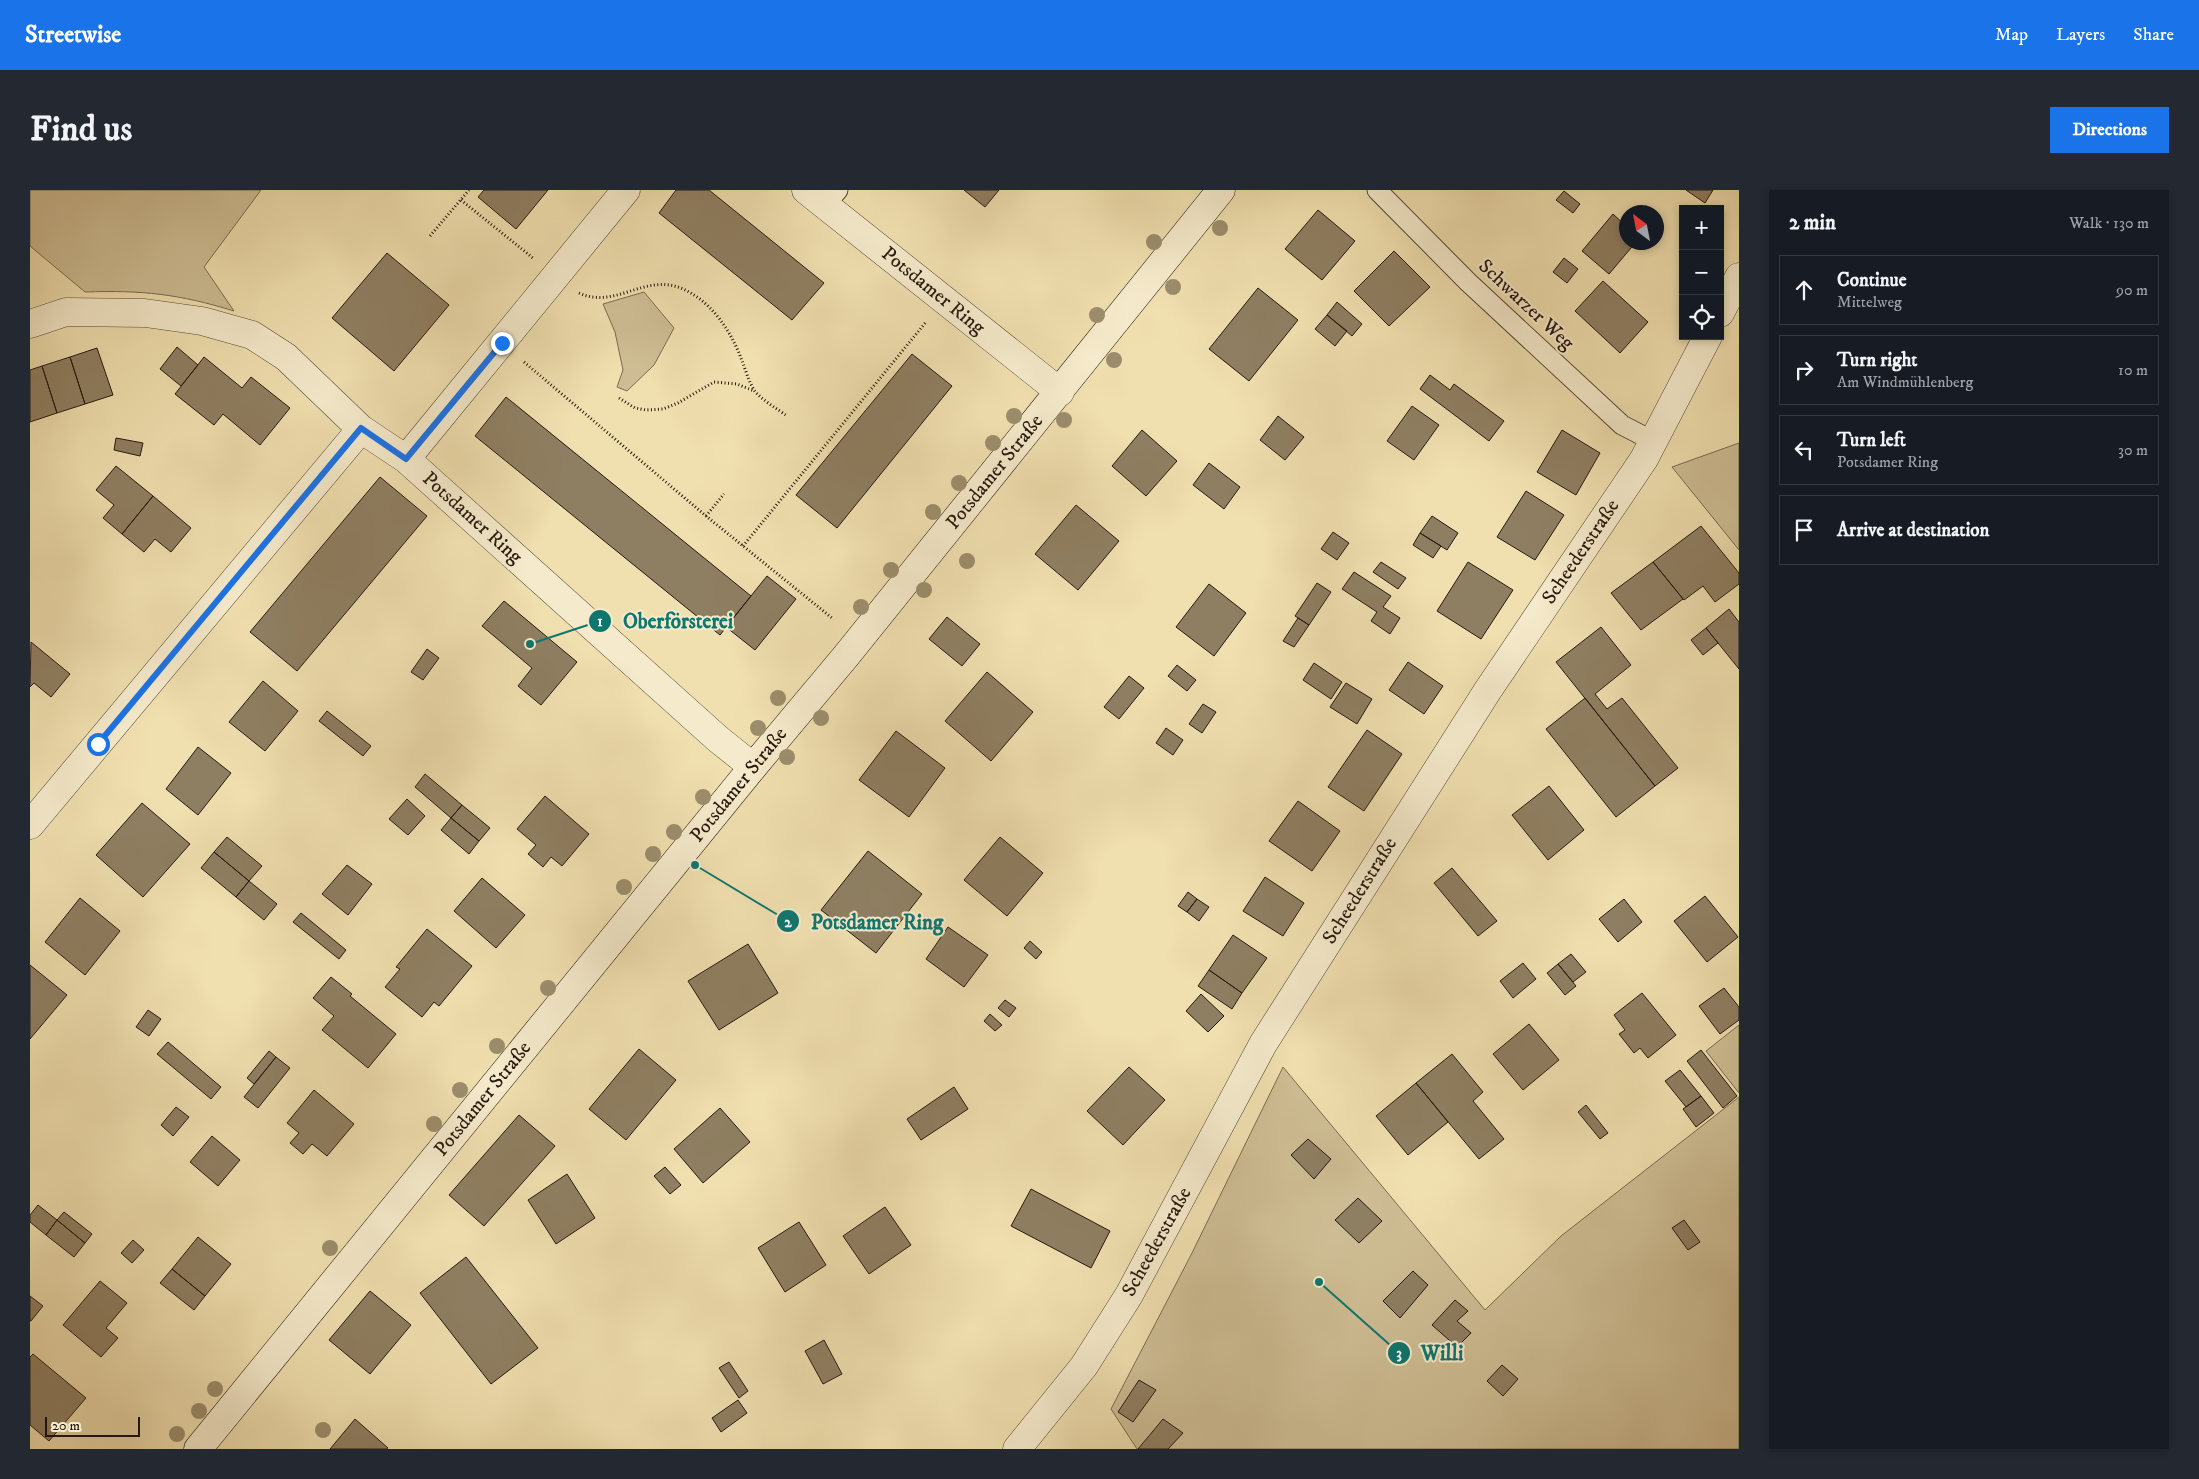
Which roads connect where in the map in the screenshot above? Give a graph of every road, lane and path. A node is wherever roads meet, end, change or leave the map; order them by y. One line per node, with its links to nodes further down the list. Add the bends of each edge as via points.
1 (469, 190): 6 (path)
2 (626, 190): 8 (street, Potsdamer Ring)
3 (1221, 190): 16 (street, Potsdamer Straße)
4 (1377, 190): 20 (lane, Schwarzer Weg, via 1468,282 1622,424)
5 (823, 195): 10 (street, Potsdamer Ring)
6 (461, 200): 7 (path); 8 (path)
7 (430, 236)
8 (556, 277): 14 (street, Potsdamer Ring); 15 (path, via 571,290 604,299 650,284 682,288 715,313 731,334)
9 (1739, 277): 11 (street)
10 (944, 300): 16 (street, Potsdamer Ring); 24 (path)
11 (1724, 305)
12 (30, 324): 19 (street, via 66,312 144,313 202,321 252,335 286,357)
13 (1706, 340): 20 (street, Scheederstraße)
14 (502, 343): 21 (street, Potsdamer Ring); 23 (path)
15 (755, 391): 17 (path, via 737,384 714,382 678,403 663,409 646,410 635,408); 18 (path)
16 (1060, 392): 26 (street, Potsdamer Straße)
17 (619, 398)
18 (787, 416)
19 (361, 428): 21 (street); 27 (street)
20 (1653, 441): 29 (street, Scheederstraße, via 1483,698 1263,1044 1129,1295 1084,1366)
21 (406, 459): 26 (street, Potsdamer Ring)
22 (724, 494): 23 (path)
23 (706, 516): 24 (path)
24 (743, 546): 25 (path)
25 (832, 618)
26 (753, 767): 28 (street, Potsdamer Straße)
27 (30, 825)
28 (198, 1449)
29 (1017, 1449)

